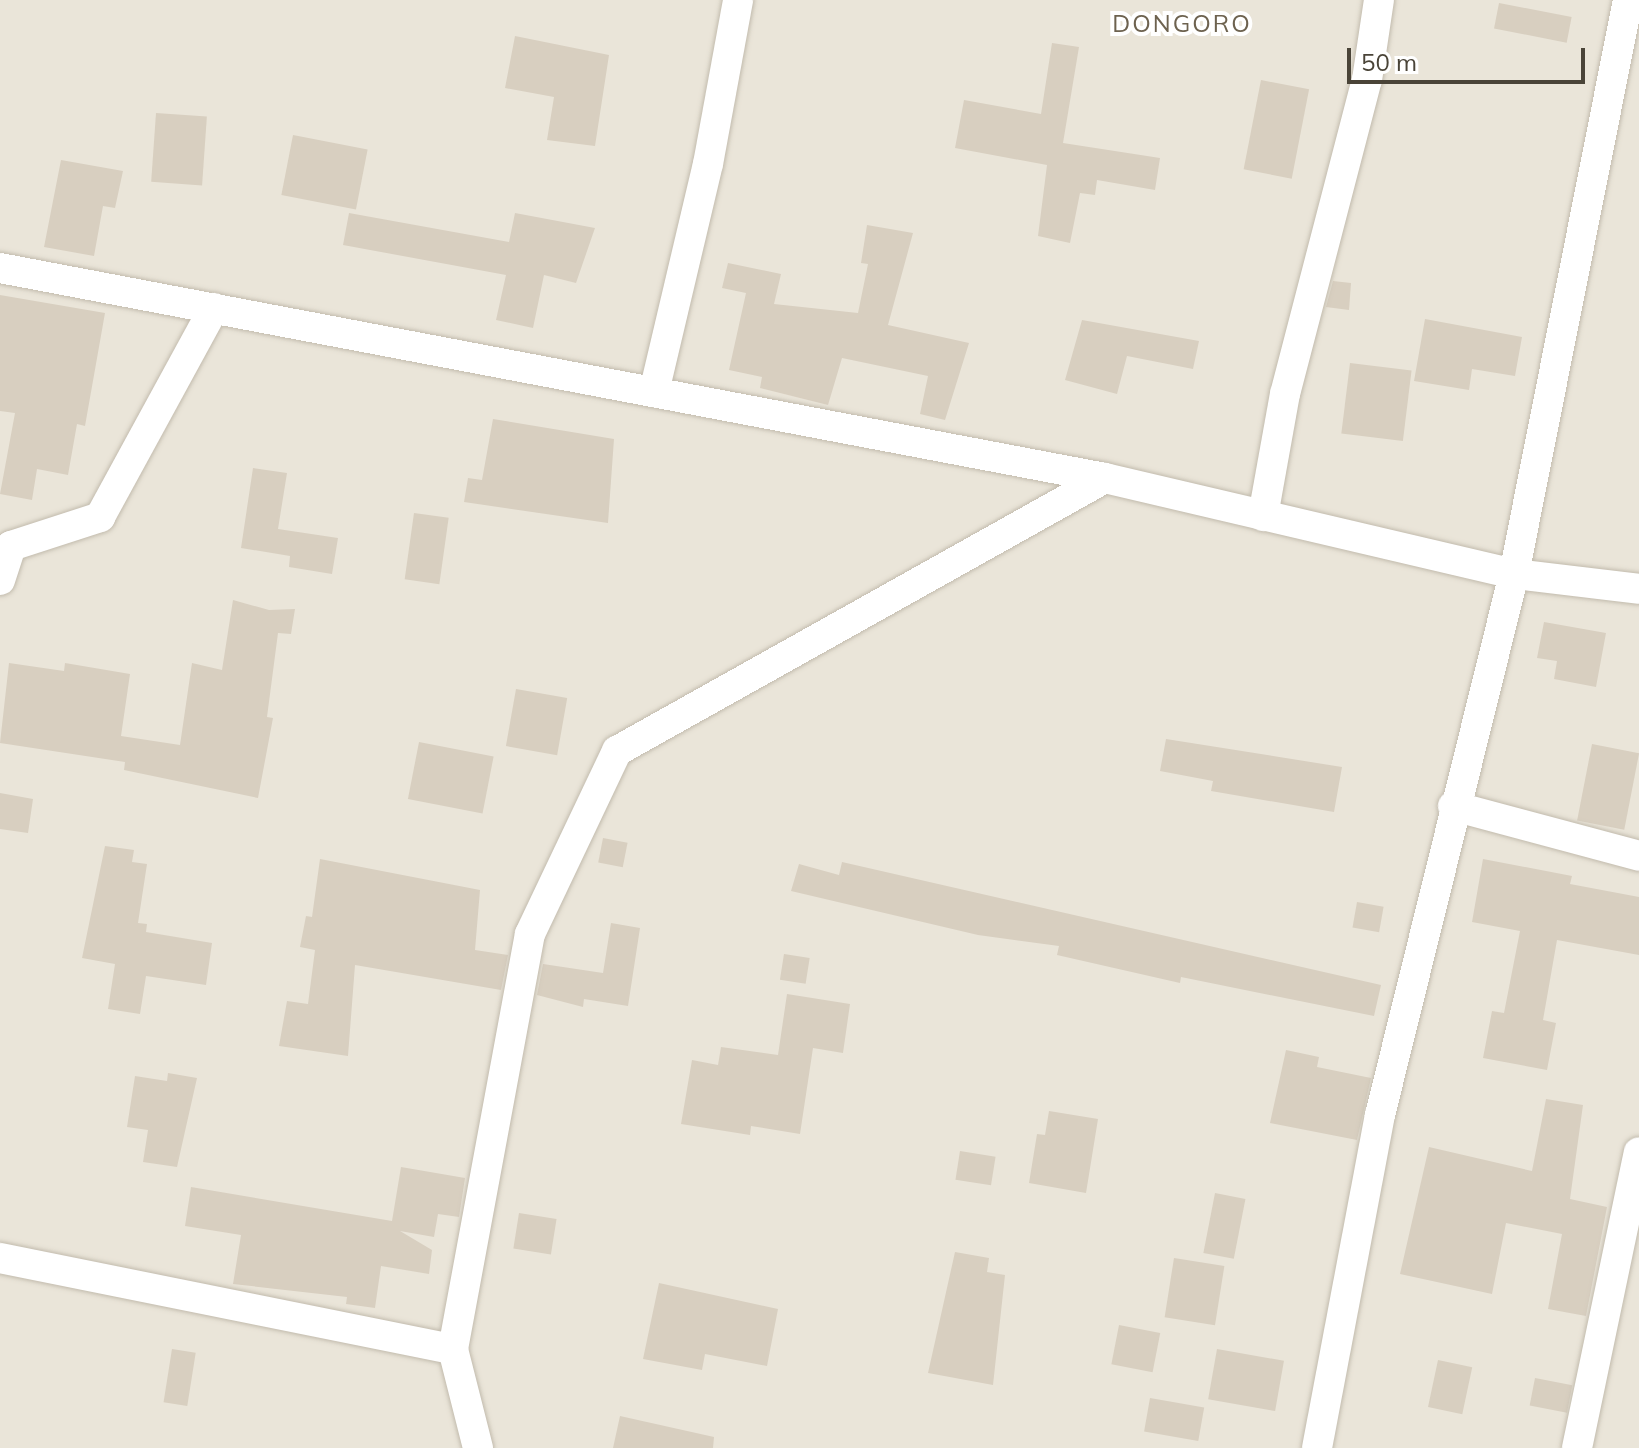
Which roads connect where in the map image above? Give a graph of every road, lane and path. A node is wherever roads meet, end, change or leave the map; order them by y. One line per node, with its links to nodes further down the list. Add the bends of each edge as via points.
1 (738, 0): 6 (street, via 708,164)
2 (1379, 0): 8 (street, via 1367,80 1285,394)
3 (1628, 0): 9 (street)
4 (0, 268): 5 (street)
5 (214, 308): 6 (street); 10 (street, via 100,517 11,546)
6 (654, 392): 7 (street)
7 (1105, 478): 8 (street); 16 (street, via 617,751 530,934)
8 (1263, 516): 9 (street)
9 (1514, 574): 11 (street); 12 (street)
10 (0, 580)
11 (1639, 589)
12 (1453, 806): 13 (street); 18 (street, via 1380,1115)
13 (1639, 856)
14 (1639, 1152): 19 (street)
15 (0, 1258): 16 (street)
16 (453, 1349): 17 (street)
17 (478, 1448)
18 (1317, 1448)
19 (1577, 1448)

